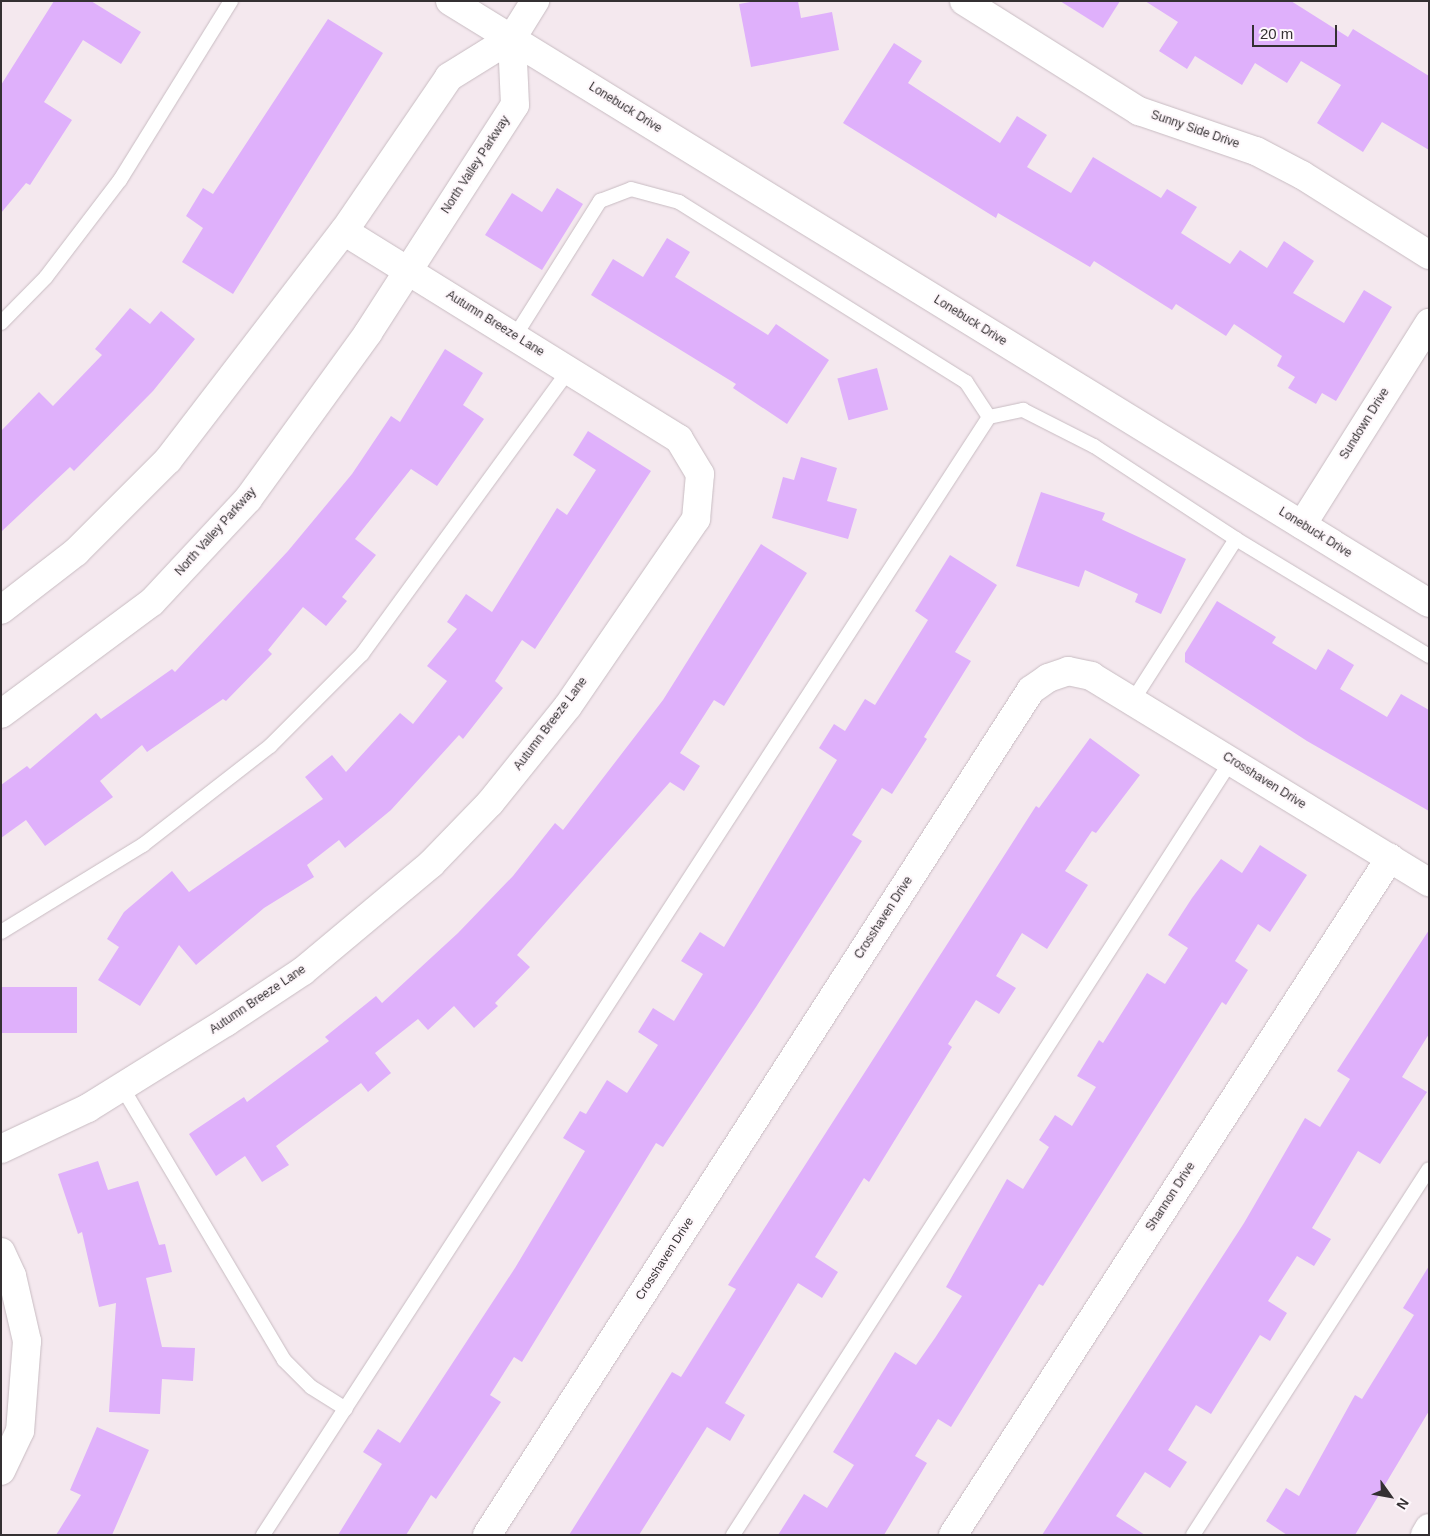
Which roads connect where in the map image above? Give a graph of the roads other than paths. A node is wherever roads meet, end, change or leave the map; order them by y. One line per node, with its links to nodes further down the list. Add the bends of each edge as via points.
1 (231, 1): 9 (lane, via 120,180 46,277)
2 (450, 1): 5 (street, Lonebuck Drive)
3 (535, 1): 5 (street)
4 (964, 1): 7 (street, Sunny Side Drive, via 1139,111 1264,155)
5 (512, 38): 6 (street, via 449,77); 8 (street, North Valley Parkway, via 515,105); 14 (street, Lonebuck Drive)
6 (344, 232): 8 (street, Autumn Breeze Lane); 17 (street, via 168,460 76,552)
7 (1429, 255)
8 (408, 269): 11 (street, Autumn Breeze Lane); 20 (street, North Valley Parkway, via 368,333 248,499 152,602)
9 (1, 323)
10 (1429, 323): 14 (street, Sundown Drive)
11 (515, 336): 12 (street, Autumn Breeze Lane); 13 (lane, via 600,201 631,189 679,202 966,382)
12 (569, 370): 24 (lane, via 362,654 270,746 143,845); 25 (street, Autumn Breeze Lane, via 679,439 700,474 696,519 568,706 490,803 431,864 302,971)
13 (989, 417): 15 (lane, via 1023,410 1094,446); 29 (lane)
14 (1302, 525): 16 (street, Lonebuck Drive)
15 (1236, 539): 18 (lane); 19 (lane)
16 (1429, 603)
17 (1, 610)
18 (1429, 656)
19 (1133, 700): 21 (street, Crosshaven Drive); 33 (street, Crosshaven Drive, via 1091,676 1068,671 1031,690)
20 (1, 714)
21 (1232, 761): 22 (street, Crosshaven Drive); 34 (lane)
22 (1390, 858): 23 (street, Crosshaven Drive); 35 (street, Shannon Drive)
23 (1429, 882)
24 (1, 932)
25 (122, 1087): 26 (street, Autumn Breeze Lane, via 88,1108); 29 (lane, via 284,1360 311,1387)
26 (1, 1149)
27 (1429, 1169): 36 (lane)
28 (1, 1252): 30 (street, via 12,1276 26,1342 20,1431)
29 (346, 1409): 32 (lane)
30 (1, 1471)
31 (1429, 1528): 37 (street)
32 (263, 1535)
33 (487, 1535)
34 (733, 1535)
35 (953, 1535)
36 (1193, 1535)
37 (1425, 1535)

